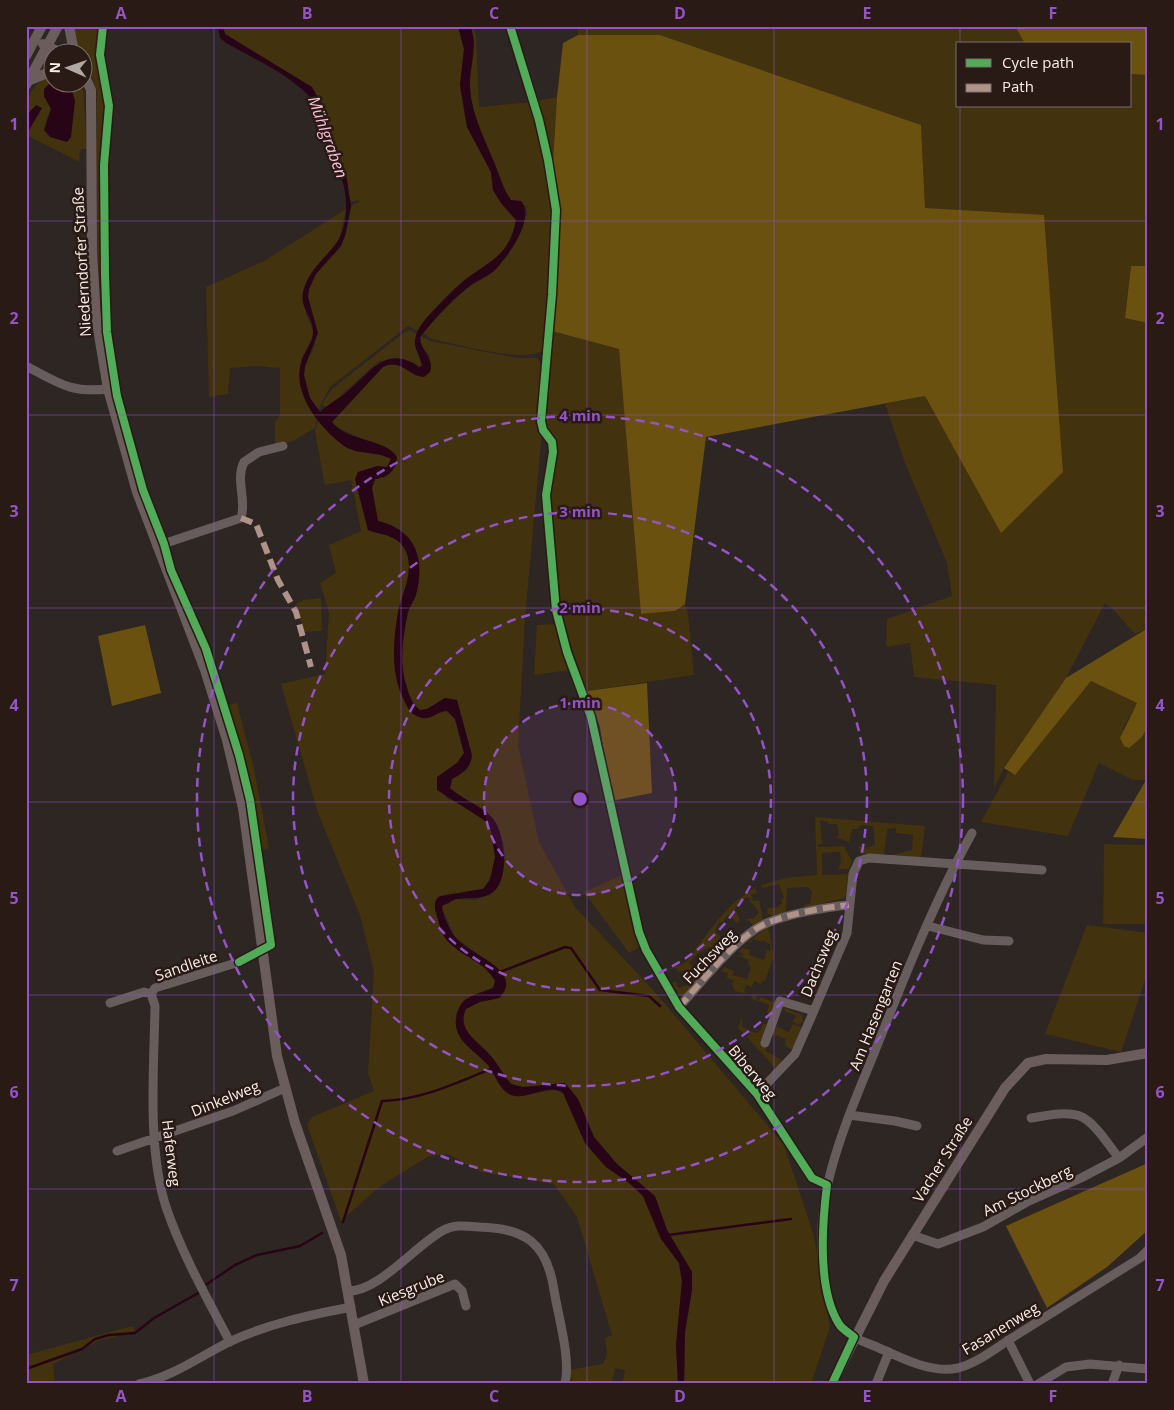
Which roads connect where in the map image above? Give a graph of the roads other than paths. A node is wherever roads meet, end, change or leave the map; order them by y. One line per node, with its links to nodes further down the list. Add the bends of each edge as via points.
1 (42, 26): 4 (main road)
2 (58, 26): 5 (main road)
3 (69, 26): 6 (main road)
4 (35, 42): 7 (main road); 8 (main road)
5 (52, 42)
6 (72, 42)
7 (42, 47)
8 (26, 56)
9 (42, 62): 11 (main road)
10 (42, 76): 11 (main road)
11 (28, 82)
12 (90, 92): 14 (main road, Niederndorfer Straße, via 96,317)
13 (26, 366): 14 (street, via 71,388)
14 (108, 389): 16 (main road, Niederndorfer Straße, via 123,448)
15 (283, 446): 16 (street, via 259,452 244,462 239,484 241,518)
16 (157, 546): 31 (main road, Niederndorfer Straße, via 218,706 241,798 272,1030)
17 (972, 833): 18 (street, Am Hasengarten)
18 (955, 864): 19 (street); 20 (street, Dachsweg, via 869,858 859,861 853,874); 21 (street, Am Hasengarten)
19 (1042, 870)
20 (849, 905): 27 (street, Fuchsweg, via 826,907 766,923 743,939); 28 (street, Dachsweg, via 847,933)
21 (928, 926): 22 (street, via 984,940); 33 (street, Am Hasengarten)
22 (1009, 941)
23 (239, 962): 25 (street, Sandleite, via 155,988)
24 (658, 972): 27 (street, Biberweg)
25 (151, 994): 26 (street, Sandleite, via 144,992); 37 (street, Haferweg, via 154,1006)
26 (110, 1003)
27 (678, 1007): 32 (street, Biberweg)
28 (814, 1011): 29 (street, via 780,1001); 32 (street, Dachsweg, via 795,1054)
29 (765, 1043)
30 (1148, 1053): 41 (main road, Vacher Straße, via 1107,1060 1046,1059 1028,1063 1005,1088)
31 (285, 1088): 37 (street, Dinkelweg, via 233,1111); 43 (main road, Niederndorfer Straße, via 341,1254)
32 (756, 1094): 40 (street, Biberweg, via 812,1178)
33 (849, 1116): 35 (street); 40 (street, Am Hasengarten)
34 (1031, 1118): 39 (street, via 1067,1114 1082,1117)
35 (917, 1126)
36 (1148, 1137): 39 (street, Am Stockberg)
37 (154, 1138): 38 (street, Dinkelweg); 49 (street, Haferweg, via 166,1206 197,1279)
38 (117, 1151)
39 (1119, 1158): 41 (street, Am Stockberg, via 983,1227 938,1244)
40 (828, 1186): 47 (street, Am Hasengarten, via 821,1235 828,1294 839,1325)
41 (912, 1234): 47 (main road, Vacher Straße)
42 (1148, 1250): 48 (street, Fasanenweg)
43 (348, 1292): 44 (main road, Niederndorfer Straße); 56 (street, via 371,1286 410,1254 451,1227 517,1231 532,1241 550,1272 565,1355)
44 (351, 1306): 46 (main road, Niederndorfer Straße); 49 (street, via 290,1320)
45 (466, 1306): 46 (street, Kiesgrube, via 462,1291 455,1284)
46 (354, 1325): 55 (main road, Niederndorfer Straße)
47 (854, 1337): 50 (street, Fasanenweg); 57 (main road, Vacher Straße)
48 (1008, 1340): 50 (street, Fasanenweg, via 969,1364 944,1370); 59 (street)
49 (230, 1342): 54 (street, via 157,1380)
50 (889, 1352): 58 (street)
51 (1118, 1365): 52 (street); 53 (street, via 1066,1367); 61 (street)
52 (1148, 1368)
53 (1049, 1382): 60 (street)
54 (139, 1384)
55 (364, 1384)
56 (565, 1384)
57 (832, 1384)
58 (876, 1384)
59 (1030, 1384)
60 (1038, 1384)
61 (1112, 1384)

